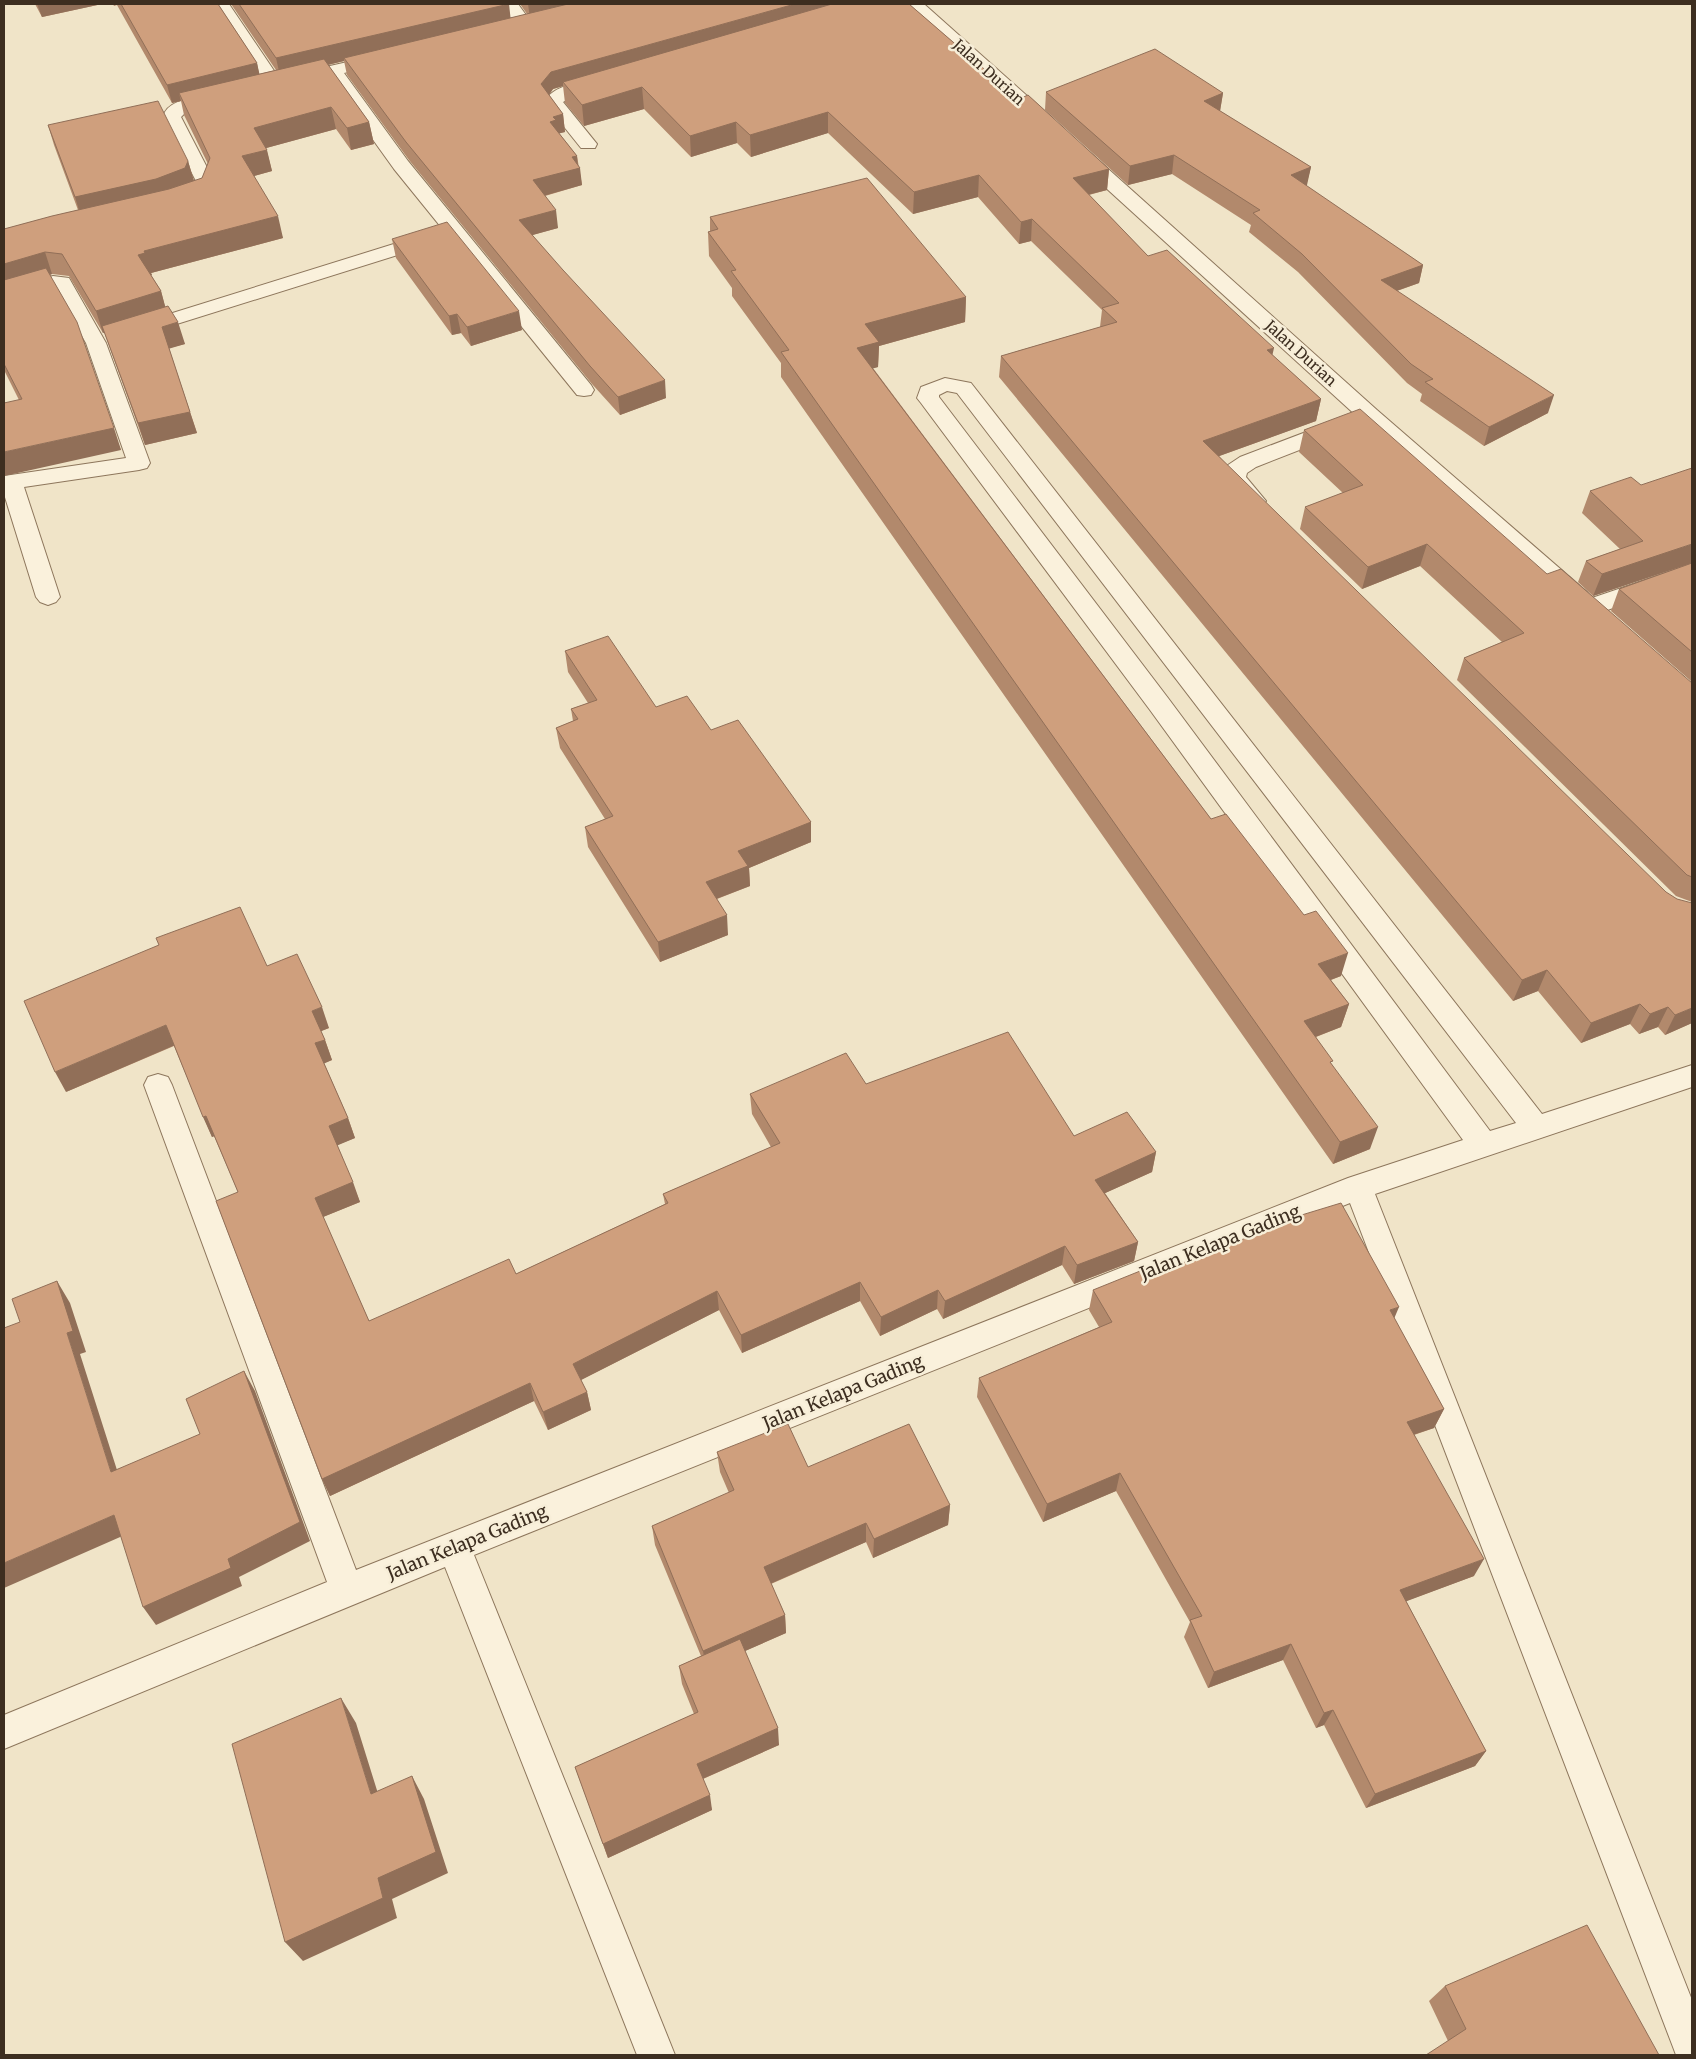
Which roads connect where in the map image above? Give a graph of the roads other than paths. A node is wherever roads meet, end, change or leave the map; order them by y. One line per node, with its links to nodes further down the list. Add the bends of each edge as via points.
1 (221, 4): 10 (street)
2 (509, 4): 5 (street)
3 (914, 4): 19 (street, Jalan Durian)
4 (544, 21): 5 (street)
5 (525, 26): 6 (street)
6 (506, 31)
7 (400, 55): 8 (street)
8 (333, 71): 10 (street); 15 (street)
9 (614, 79): 13 (street, via 555,99 554,103)
10 (274, 84): 11 (street)
11 (255, 88)
12 (236, 93): 14 (street, via 173,112 172,118 205,181 200,194)
13 (588, 144)
14 (168, 205)
15 (454, 232): 17 (street); 18 (street)
16 (4, 296): 17 (street, via 62,282)
17 (112, 338): 20 (street, via 139,463)
18 (584, 390)
19 (1369, 414): 21 (street, via 1248,462 1236,470 1235,478 1240,487); 22 (street, Jalan Durian, via 1598,614)
20 (8, 482): 23 (street)
21 (1268, 514)
22 (1692, 572)
23 (48, 597)
24 (1692, 1076): 26 (street, Jalan Kelapa Gading)
25 (158, 1085): 30 (street)
26 (1537, 1129): 27 (street, Jalan Kelapa Gading); 27 (street, via 964,388 945,384 928,392 928,398 1159,704)
27 (1484, 1146): 28 (street, Jalan Kelapa Gading)
28 (1358, 1187): 29 (street, Jalan Kelapa Gading); 32 (street)
29 (454, 1547): 30 (street, Jalan Kelapa Gading); 33 (street)
30 (347, 1590): 31 (street, Jalan Kelapa Gading)
31 (4, 1732)
32 (1692, 2047)
33 (656, 2055)

